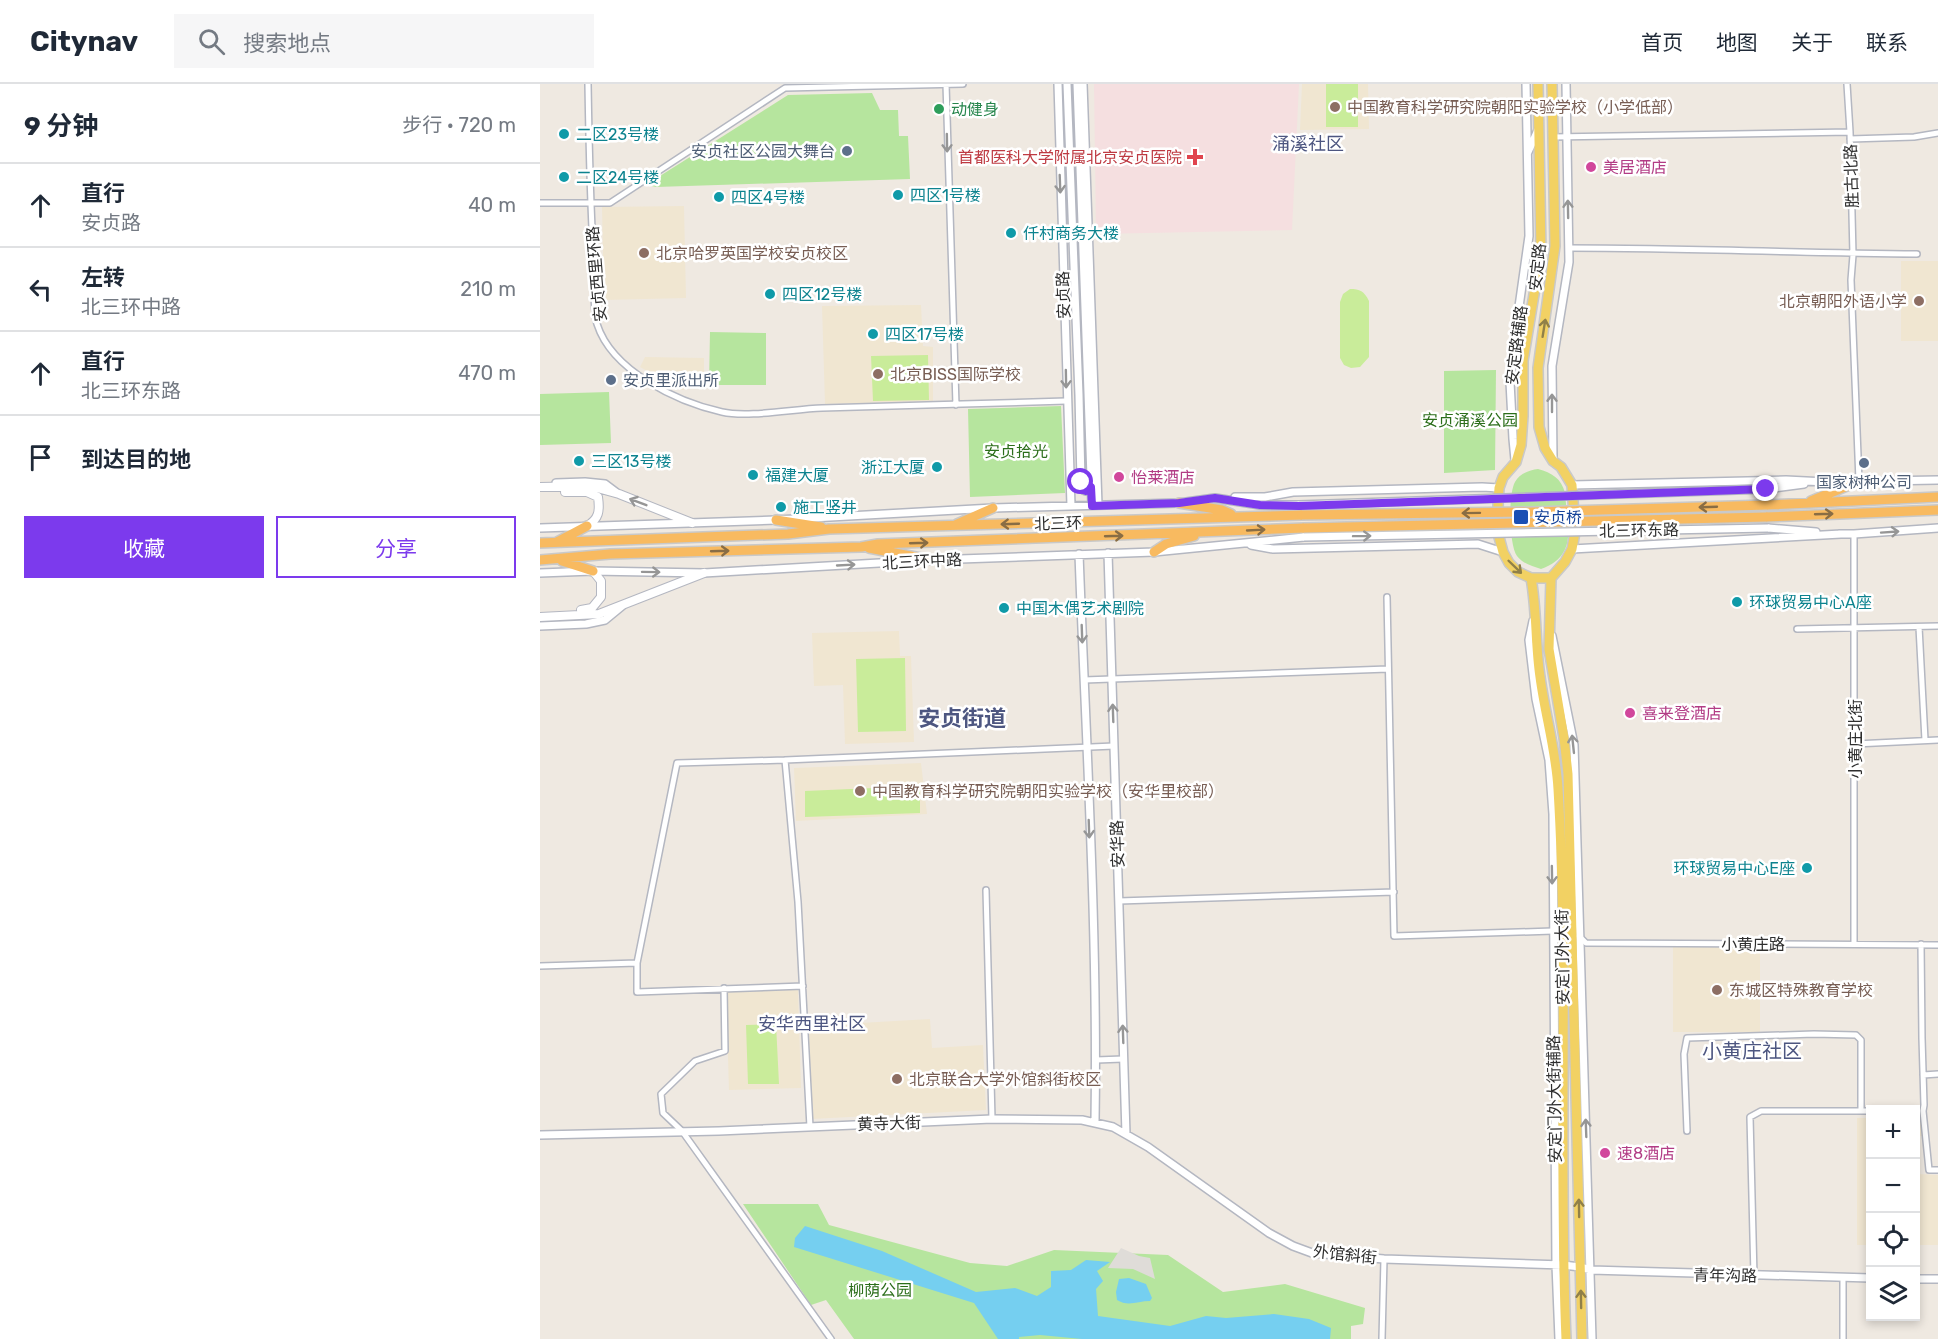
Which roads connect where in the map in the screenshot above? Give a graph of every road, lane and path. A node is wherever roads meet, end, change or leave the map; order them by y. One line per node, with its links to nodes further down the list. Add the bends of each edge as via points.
1 (588, 84): 26 (street, 安贞西里环路)
2 (933, 84): 3 (street); 14 (street)
3 (946, 84): 4 (street); 35 (street, one-way to 35)
4 (963, 84)
5 (1058, 84): 23 (street, 安贞路)
6 (1067, 84): 24 (street, 安贞路)
7 (1077, 84): 21 (street, 安贞路)
8 (1083, 84): 19 (street, 安贞路)
9 (1526, 84): 22 (street, 安定路辅路)
10 (1538, 84): 15 (main road, 安定路)
11 (1552, 84): 18 (main road, 安定路)
12 (1566, 84): 20 (street)
13 (1847, 84): 17 (street)
14 (785, 86): 26 (street, via 610,203)
15 (1538, 130): 22 (street); 38 (main road, 安定路, via 1541,252 1524,361 1523,416)
16 (1938, 133): 17 (street, via 1914,137)
17 (1850, 136): 20 (street, 胜古北路); 29 (street, 胜古北路)
18 (1553, 137): 20 (street, 胜古北路); 37 (main road, 安定路, one-way to 18, via 1539,427 1538,368 1556,246)
19 (1085, 138): 21 (street); 31 (street, 安贞路)
20 (1567, 138): 27 (street, one-way to 20)
21 (1078, 145): 30 (street, 安贞路)
22 (1527, 154): 38 (street, 安定路辅路, via 1529,238 1510,382)
23 (1060, 164): 24 (street); 33 (street, 安贞路, one-way to 33)
24 (1071, 172): 32 (street, 安贞路)
25 (540, 203): 26 (street)
26 (590, 203): 35 (street, 安贞西里环路, via 597,323 609,346 630,369 654,386 724,413)
27 (1569, 248): 29 (street); 37 (street, one-way to 27, via 1552,366)
28 (1917, 254): 29 (street)
29 (1853, 255): 41 (street, 胜古北路)
30 (1085, 326): 31 (street); 45 (street, 安贞路)
31 (1092, 333): 52 (street, 安贞路)
32 (1077, 335): 33 (street); 39 (street, 安贞路)
33 (1065, 352): 34 (street, 安贞路, one-way to 34)
34 (1066, 401): 35 (street, 安贞西里环路); 36 (street, 安贞路)
35 (956, 405)
36 (1068, 453): 39 (street); 53 (street, 安贞路)
37 (1553, 461): 44 (main road, 安定路, via 1562,467)
38 (1516, 462): 46 (main road, 安定路)
39 (1081, 478): 45 (street, via 1083,490)
40 (1938, 480): 41 (street)
41 (1859, 481): 42 (street); 51 (highway)
42 (1826, 482): 44 (street); 55 (street, bridge, via 1766,489)
43 (540, 485): 59 (main road, one-way to 43, via 590,486)
44 (1572, 485): 73 (main road)
45 (1091, 487): 52 (street, 安贞路)
46 (1499, 488): 49 (street); 75 (main road, via 1499,537)
47 (540, 492): 60 (main road, via 587,492 597,497 595,521)
48 (1938, 496): 51 (highway, 北三环)
49 (1215, 498): 50 (street); 55 (street)
50 (1179, 503): 52 (street); 57 (highway)
51 (1805, 503): 55 (highway, 北三环, one-way to 55, bridge, via 1534,512)
52 (1095, 505): 53 (street)
53 (1071, 506): 54 (street)
54 (993, 508): 58 (street); 61 (highway)
55 (1300, 510): 57 (highway, 北三环)
56 (1938, 510): 66 (highway, 北三环, one-way to 56, bridge)
57 (1236, 516): 61 (highway, 北三环, one-way to 61)
58 (776, 520): 59 (street); 64 (highway)
59 (692, 523): 60 (street)
60 (586, 526): 62 (street); 69 (highway)
61 (954, 526): 64 (highway, 北三环)
62 (540, 528)
63 (1938, 528): 68 (street, 北三环东路, one-way to 63)
64 (829, 529): 69 (highway, 北三环, via 788,534)
65 (1208, 532): 66 (highway, 北三环, one-way to 66); 72 (highway, 北三环, one-way to 65); 74 (highway, via 1166,544)
66 (1304, 532): 67 (street, 北三环东路, one-way to 67, bridge, via 1767,528); 71 (street, 北三环中路)
67 (1841, 534): 68 (street, 北三环东路); 73 (street)
68 (1854, 534): 92 (street, 小黄庄北街)
69 (557, 542): 70 (highway, 北三环)
70 (540, 543)
71 (1243, 543): 74 (street, 北三环中路); 75 (street, via 1273,549 1478,544)
72 (861, 547): 79 (highway, 北三环, one-way to 72, via 610,554); 80 (highway)
73 (1572, 549): 85 (main road)
74 (1154, 552): 76 (street, 北三环中路)
75 (1503, 552): 84 (main road, one-way to 84, via 1518,572)
76 (1108, 553): 77 (street, 北三环中路); 96 (street, 安华路)
77 (1080, 554): 80 (street, 北三环中路); 97 (street, 安华路, one-way to 97)
78 (540, 560): 79 (highway, 北三环)
79 (557, 560): 81 (highway)
80 (931, 560): 83 (street, 北三环中路, one-way to 80)
81 (592, 571): 82 (street, 北三环中路); 83 (street, 北三环中路, one-way to 83); 88 (main road, via 601,581 602,590 592,608)
82 (540, 573)
83 (704, 573): 87 (main road)
84 (1531, 578): 85 (main road); 107 (main road, 安定门外大街, one-way to 107, via 1540,679 1558,788)
85 (1551, 578): 108 (main road, 安定门外大街, one-way to 85, via 1568,774 1550,659)
86 (1386, 597): 95 (street)
87 (627, 602): 89 (main road, via 599,614); 90 (street, via 605,620)
88 (540, 612)
89 (540, 617)
90 (540, 626)
91 (1938, 626): 93 (street)
92 (1855, 627): 93 (street); 94 (street); 100 (street, 小黄庄北街)
93 (1918, 627): 98 (street)
94 (1797, 629)
95 (1388, 669): 96 (street); 105 (street)
96 (1112, 679): 97 (street); 101 (street, 安华路, one-way to 96)
97 (1084, 680): 102 (street, 安华路)
98 (1925, 740): 99 (street); 100 (street)
99 (1938, 740)
100 (1855, 744): 109 (street, 小黄庄北街)
101 (1114, 746): 102 (street); 106 (street, 安华路)
102 (1086, 747): 103 (street); 117 (street, 安华路, one-way to 117)
103 (784, 760): 112 (street, via 677,763); 114 (street)
104 (986, 890): 123 (street)
105 (1394, 892): 106 (street); 107 (street, via 1394,936)
106 (1119, 901): 116 (street, 安华路, one-way to 106)
107 (1557, 931): 132 (main road, 安定门外大街)
108 (1576, 933): 109 (street, 小黄庄路, via 1586,943); 133 (main road, 安定门外大街, one-way to 108); 134 (street, 安定门外大街辅路, one-way to 108)
109 (1854, 944): 110 (street, 小黄庄路)
110 (1921, 944): 111 (street, 小黄庄路); 119 (street)
111 (1938, 945)
112 (637, 963): 113 (street); 115 (street, via 637,992)
113 (540, 966)
114 (803, 986): 115 (street); 125 (street)
115 (724, 988): 126 (street, via 725,1051 695,1061 661,1094 663,1113)
116 (1124, 1059): 117 (street); 128 (street, 安华路)
117 (1096, 1060): 124 (street, 安华路)
118 (1938, 1074): 119 (street)
119 (1923, 1075): 122 (street)
120 (1861, 1111): 121 (street); 127 (street, via 1861,1040 1856,1035 1687,1038); 135 (street, via 1761,1111 1750,1117)
121 (1866, 1111)
122 (1923, 1111): 130 (street, via 1929,1170)
123 (992, 1119): 124 (street, 黄寺大街); 125 (street, 黄寺大街)
124 (1095, 1122): 128 (street, 外馆斜街)
125 (810, 1126): 126 (street, 黄寺大街)
126 (682, 1131): 129 (street, 黄寺大街); 142 (street)
127 (1687, 1131)
128 (1126, 1134): 131 (street, 外馆斜街, via 1282,1241 1312,1252)
129 (540, 1135)
130 (1938, 1170)
131 (1384, 1259): 132 (street, 外馆斜街); 143 (street)
132 (1560, 1265): 133 (street, 外馆斜街); 144 (street); 145 (main road, 安定门外大街)
133 (1580, 1267): 134 (street, 青年沟路); 141 (main road, 安定门外大街, one-way to 133)
134 (1591, 1270): 135 (street, 青年沟路); 140 (street, 安定门外大街辅路)
135 (1754, 1276): 136 (street, 青年沟路)
136 (1843, 1277): 137 (street, 青年沟路); 147 (street)
137 (1866, 1278)
138 (1920, 1279): 139 (street)
139 (1938, 1279)
140 (1592, 1318): 141 (street); 146 (street, 安定门外大街辅路)
141 (1582, 1335)
142 (831, 1339)
143 (1383, 1339)
144 (1559, 1339)
145 (1566, 1339)
146 (1592, 1339)
147 (1843, 1339)

